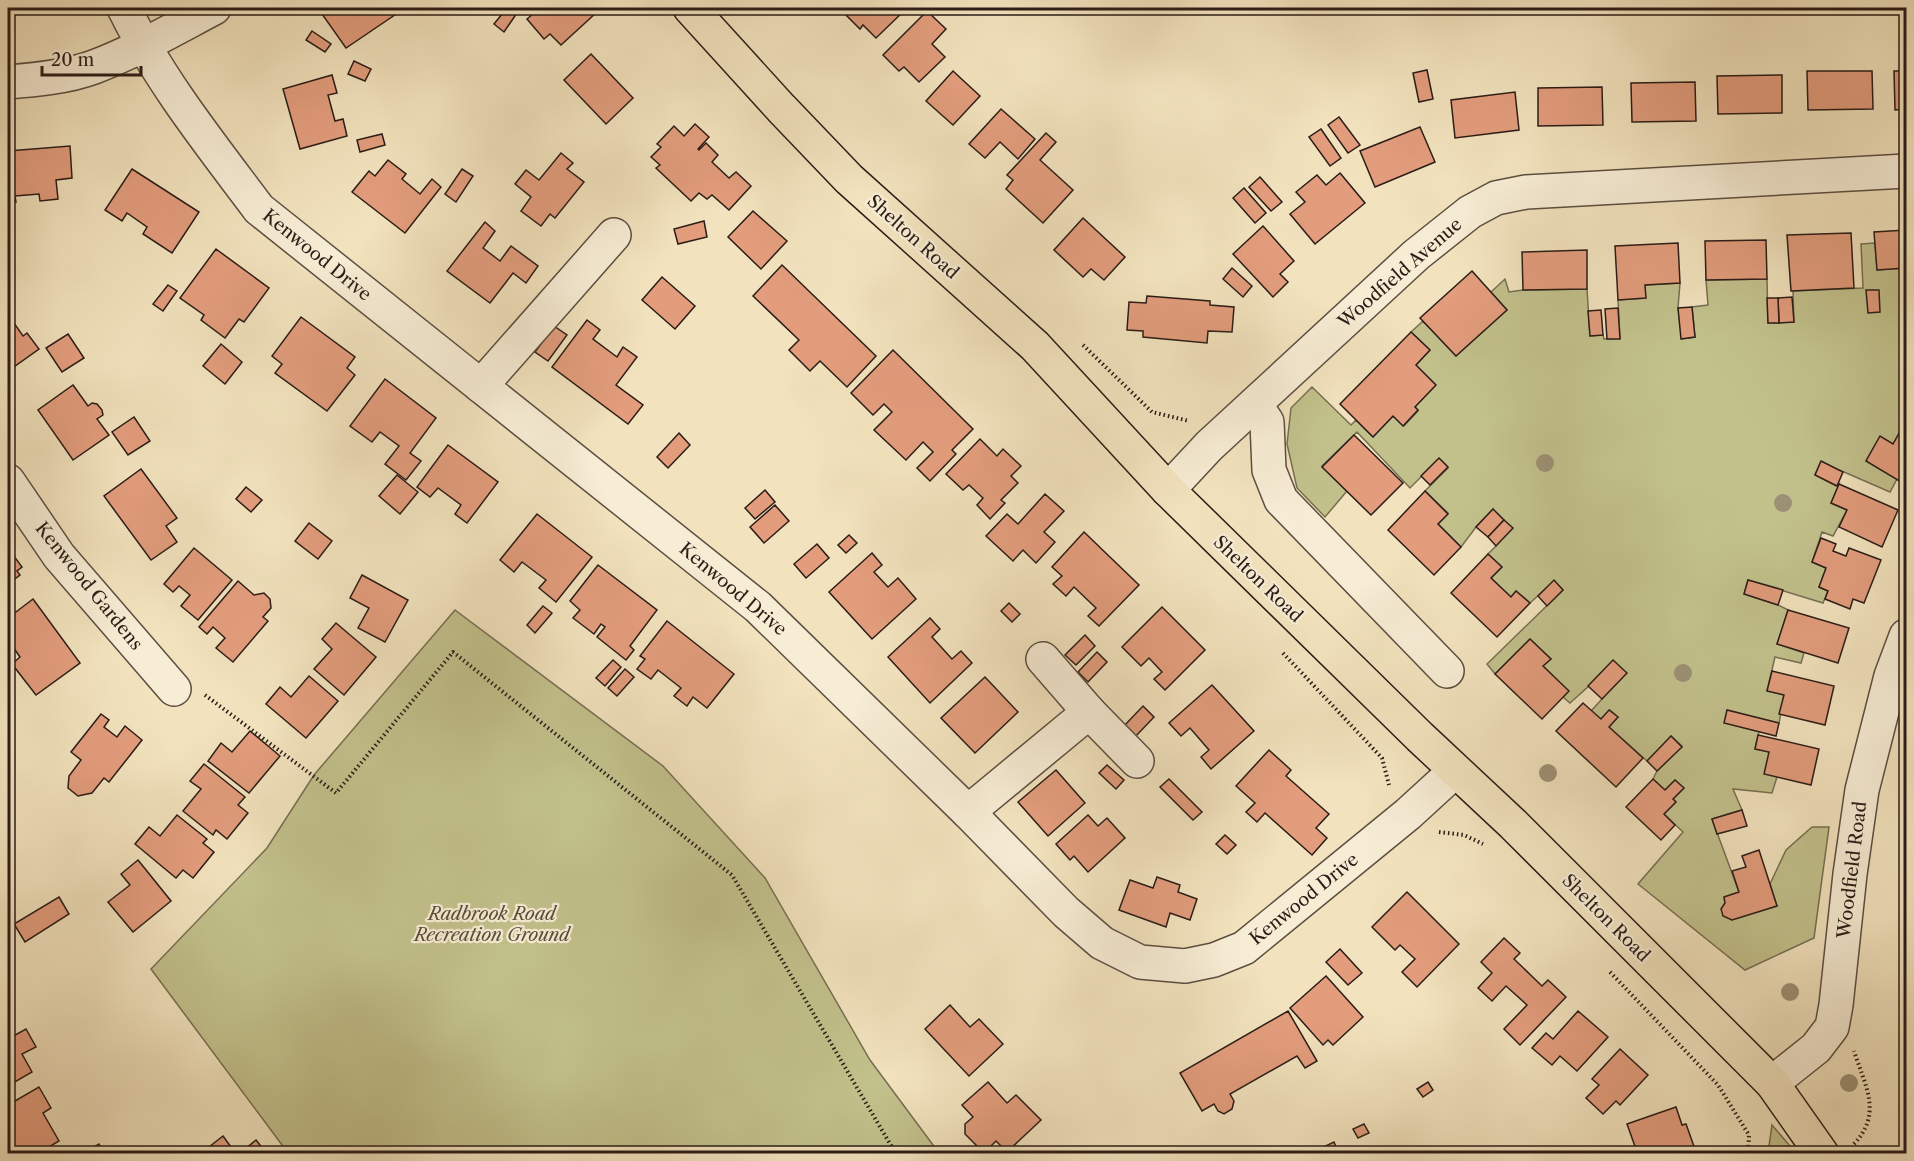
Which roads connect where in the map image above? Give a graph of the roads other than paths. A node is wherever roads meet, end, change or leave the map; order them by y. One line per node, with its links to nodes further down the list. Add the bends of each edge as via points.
1 (124, 8): 4 (street, Kenwood Drive)
2 (214, 8): 4 (street)
3 (690, 8): 11 (main road, Shelton Road, via 849,178 1035,346)
4 (144, 45): 5 (street, via 92,68); 8 (street, Kenwood Drive, via 203,135 260,209)
5 (8, 82)
6 (1906, 171): 9 (street, Woodfield Avenue, via 1526,192 1496,198 1470,212 1416,255)
7 (614, 235): 8 (street)
8 (481, 386): 19 (street, Kenwood Drive, via 758,607)
9 (1244, 414): 11 (street, Woodfield Avenue); 14 (street, via 1267,422 1269,470 1281,500)
10 (8, 481): 15 (street, Kenwood Gardens, via 59,556)
11 (1168, 490): 18 (main road, Shelton Road)
12 (1906, 636): 20 (street, Woodfield Road, via 1862,790 1832,1027 1816,1048)
13 (1043, 659): 16 (street)
14 (1447, 671)
15 (188, 691)
16 (1089, 712): 17 (street); 19 (street)
17 (1137, 760)
18 (1455, 771): 19 (street, Kenwood Drive, via 1244,948 1185,966 1140,962 1102,944); 20 (main road, Shelton Road)
19 (968, 812)
20 (1773, 1083): 21 (main road, Shelton Road)
21 (1836, 1151)

